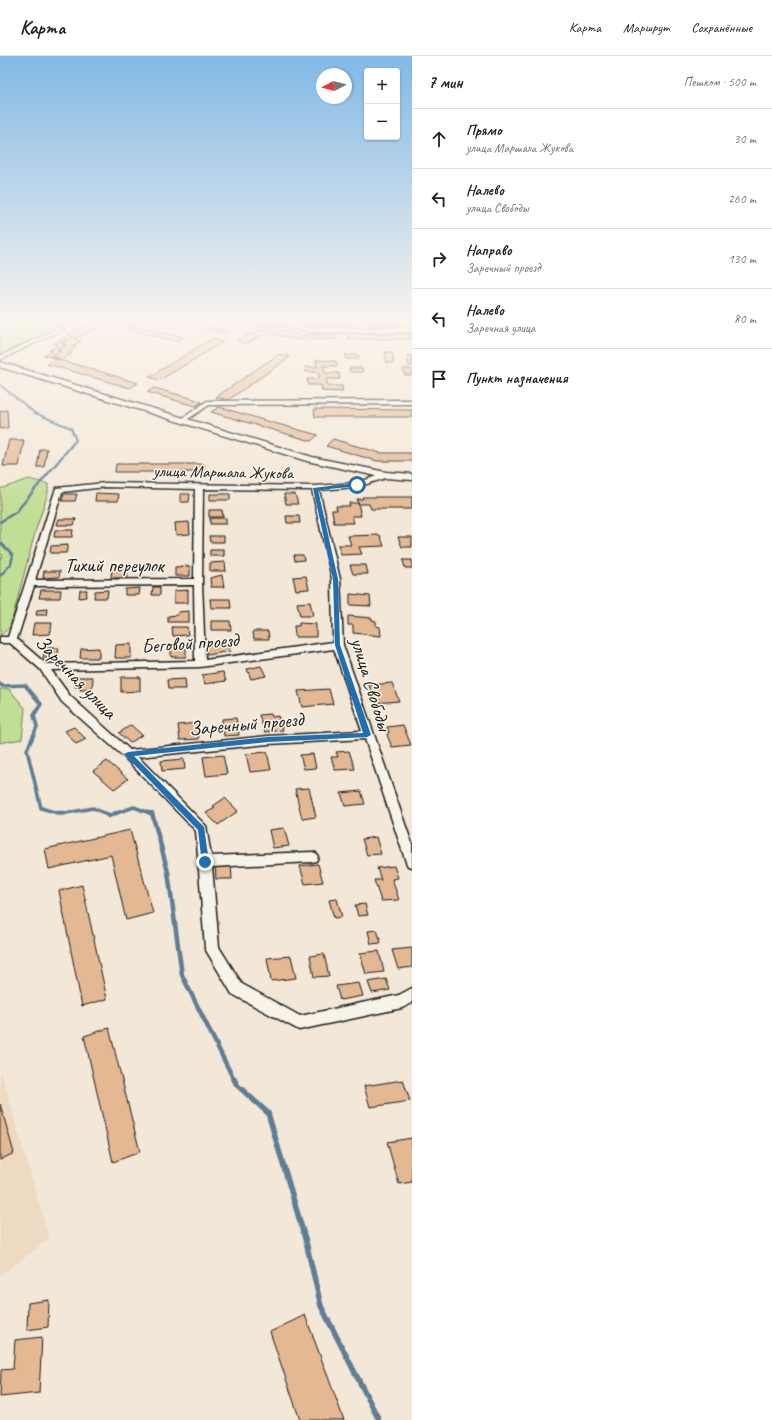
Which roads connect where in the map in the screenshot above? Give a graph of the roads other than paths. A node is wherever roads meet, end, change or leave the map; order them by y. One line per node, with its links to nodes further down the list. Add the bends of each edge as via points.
1 (71, 386): 3 (street, улица Маршала Жукова)
2 (412, 402): 3 (street, via 207,403)
3 (183, 420): 4 (street, улица Маршала Жукова, via 310,459)
4 (386, 475): 5 (street, улица Маршала Жукова); 7 (street, улица Маршала Жукова, via 357,485)
5 (412, 477)
6 (199, 486): 7 (street, улица Маршала Жукова); 8 (street, улица Маршала Жукова, via 105,485); 9 (street)
7 (315, 488): 12 (street, улица Свободы, via 336,579)
8 (59, 490): 10 (street, Заречная улица)
9 (198, 582): 10 (street, Тихий переулок); 13 (street)
10 (30, 583): 11 (street, Заречная улица)
11 (6, 640): 14 (street, Заречная улица)
12 (338, 645): 13 (street, Беговой проезд); 15 (street, улица Свободы)
13 (200, 664): 14 (street, Беговой проезд)
14 (44, 667): 16 (street, Заречная улица, via 66,699)
15 (367, 735): 16 (street, Заречный проезд, via 268,740); 19 (street, улица Свободы)
16 (128, 754): 18 (street, Заречная улица, via 202,829)
17 (312, 857): 18 (street)
18 (205, 862): 20 (street, Заречная улица, via 212,948 237,989 299,1023 402,1001)
19 (412, 862)
20 (412, 995)

